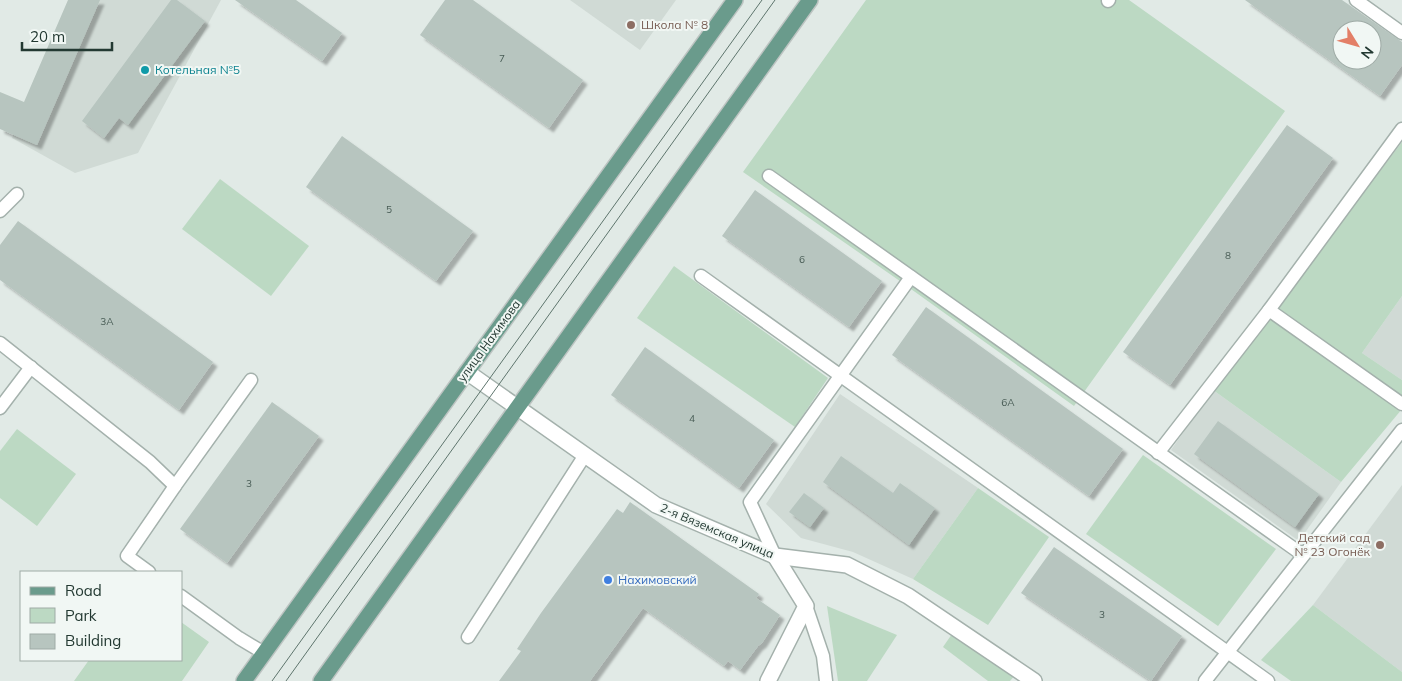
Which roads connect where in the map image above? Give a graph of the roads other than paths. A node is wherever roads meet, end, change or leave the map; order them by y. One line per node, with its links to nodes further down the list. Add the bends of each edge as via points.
1 (734, 0): 14 (main road, улица Нахимова)
2 (810, 0): 18 (main road)
3 (1356, 0): 4 (lane)
4 (1402, 33)
5 (1402, 129): 11 (lane)
6 (769, 176): 10 (lane)
7 (17, 194): 8 (lane)
8 (0, 211)
9 (701, 276): 15 (lane)
10 (911, 277): 15 (lane); 21 (lane)
11 (1269, 310): 17 (lane); 21 (lane)
12 (0, 342): 13 (lane)
13 (31, 367): 19 (lane); 23 (lane)
14 (467, 372): 18 (street, 2-я Вяземская улица); 31 (main road, улица Нахимова)
15 (840, 377): 25 (lane, via 750,502); 30 (lane)
16 (251, 380): 23 (lane)
17 (1402, 404)
18 (518, 407): 22 (street, 2-я Вяземская улица); 33 (main road)
19 (0, 408)
20 (1402, 430): 24 (lane)
21 (1158, 452): 24 (lane)
22 (584, 455): 25 (street, 2-я Вяземская улица, via 656,505); 29 (lane)
23 (176, 486): 26 (lane, via 127,556)
24 (1303, 554): 30 (lane)
25 (775, 556): 28 (street); 36 (street, 2-я Вяземская улица, via 847,565 908,596)
26 (148, 571)
27 (182, 597): 31 (lane)
28 (806, 606): 34 (street); 35 (lane, via 823,656)
29 (468, 637)
30 (1227, 652): 37 (lane); 38 (lane)
31 (264, 653): 32 (main road, улица Нахимова)
32 (244, 681)
33 (321, 681)
34 (768, 681)
35 (826, 681)
36 (1034, 681)
37 (1205, 681)
38 (1268, 681)

